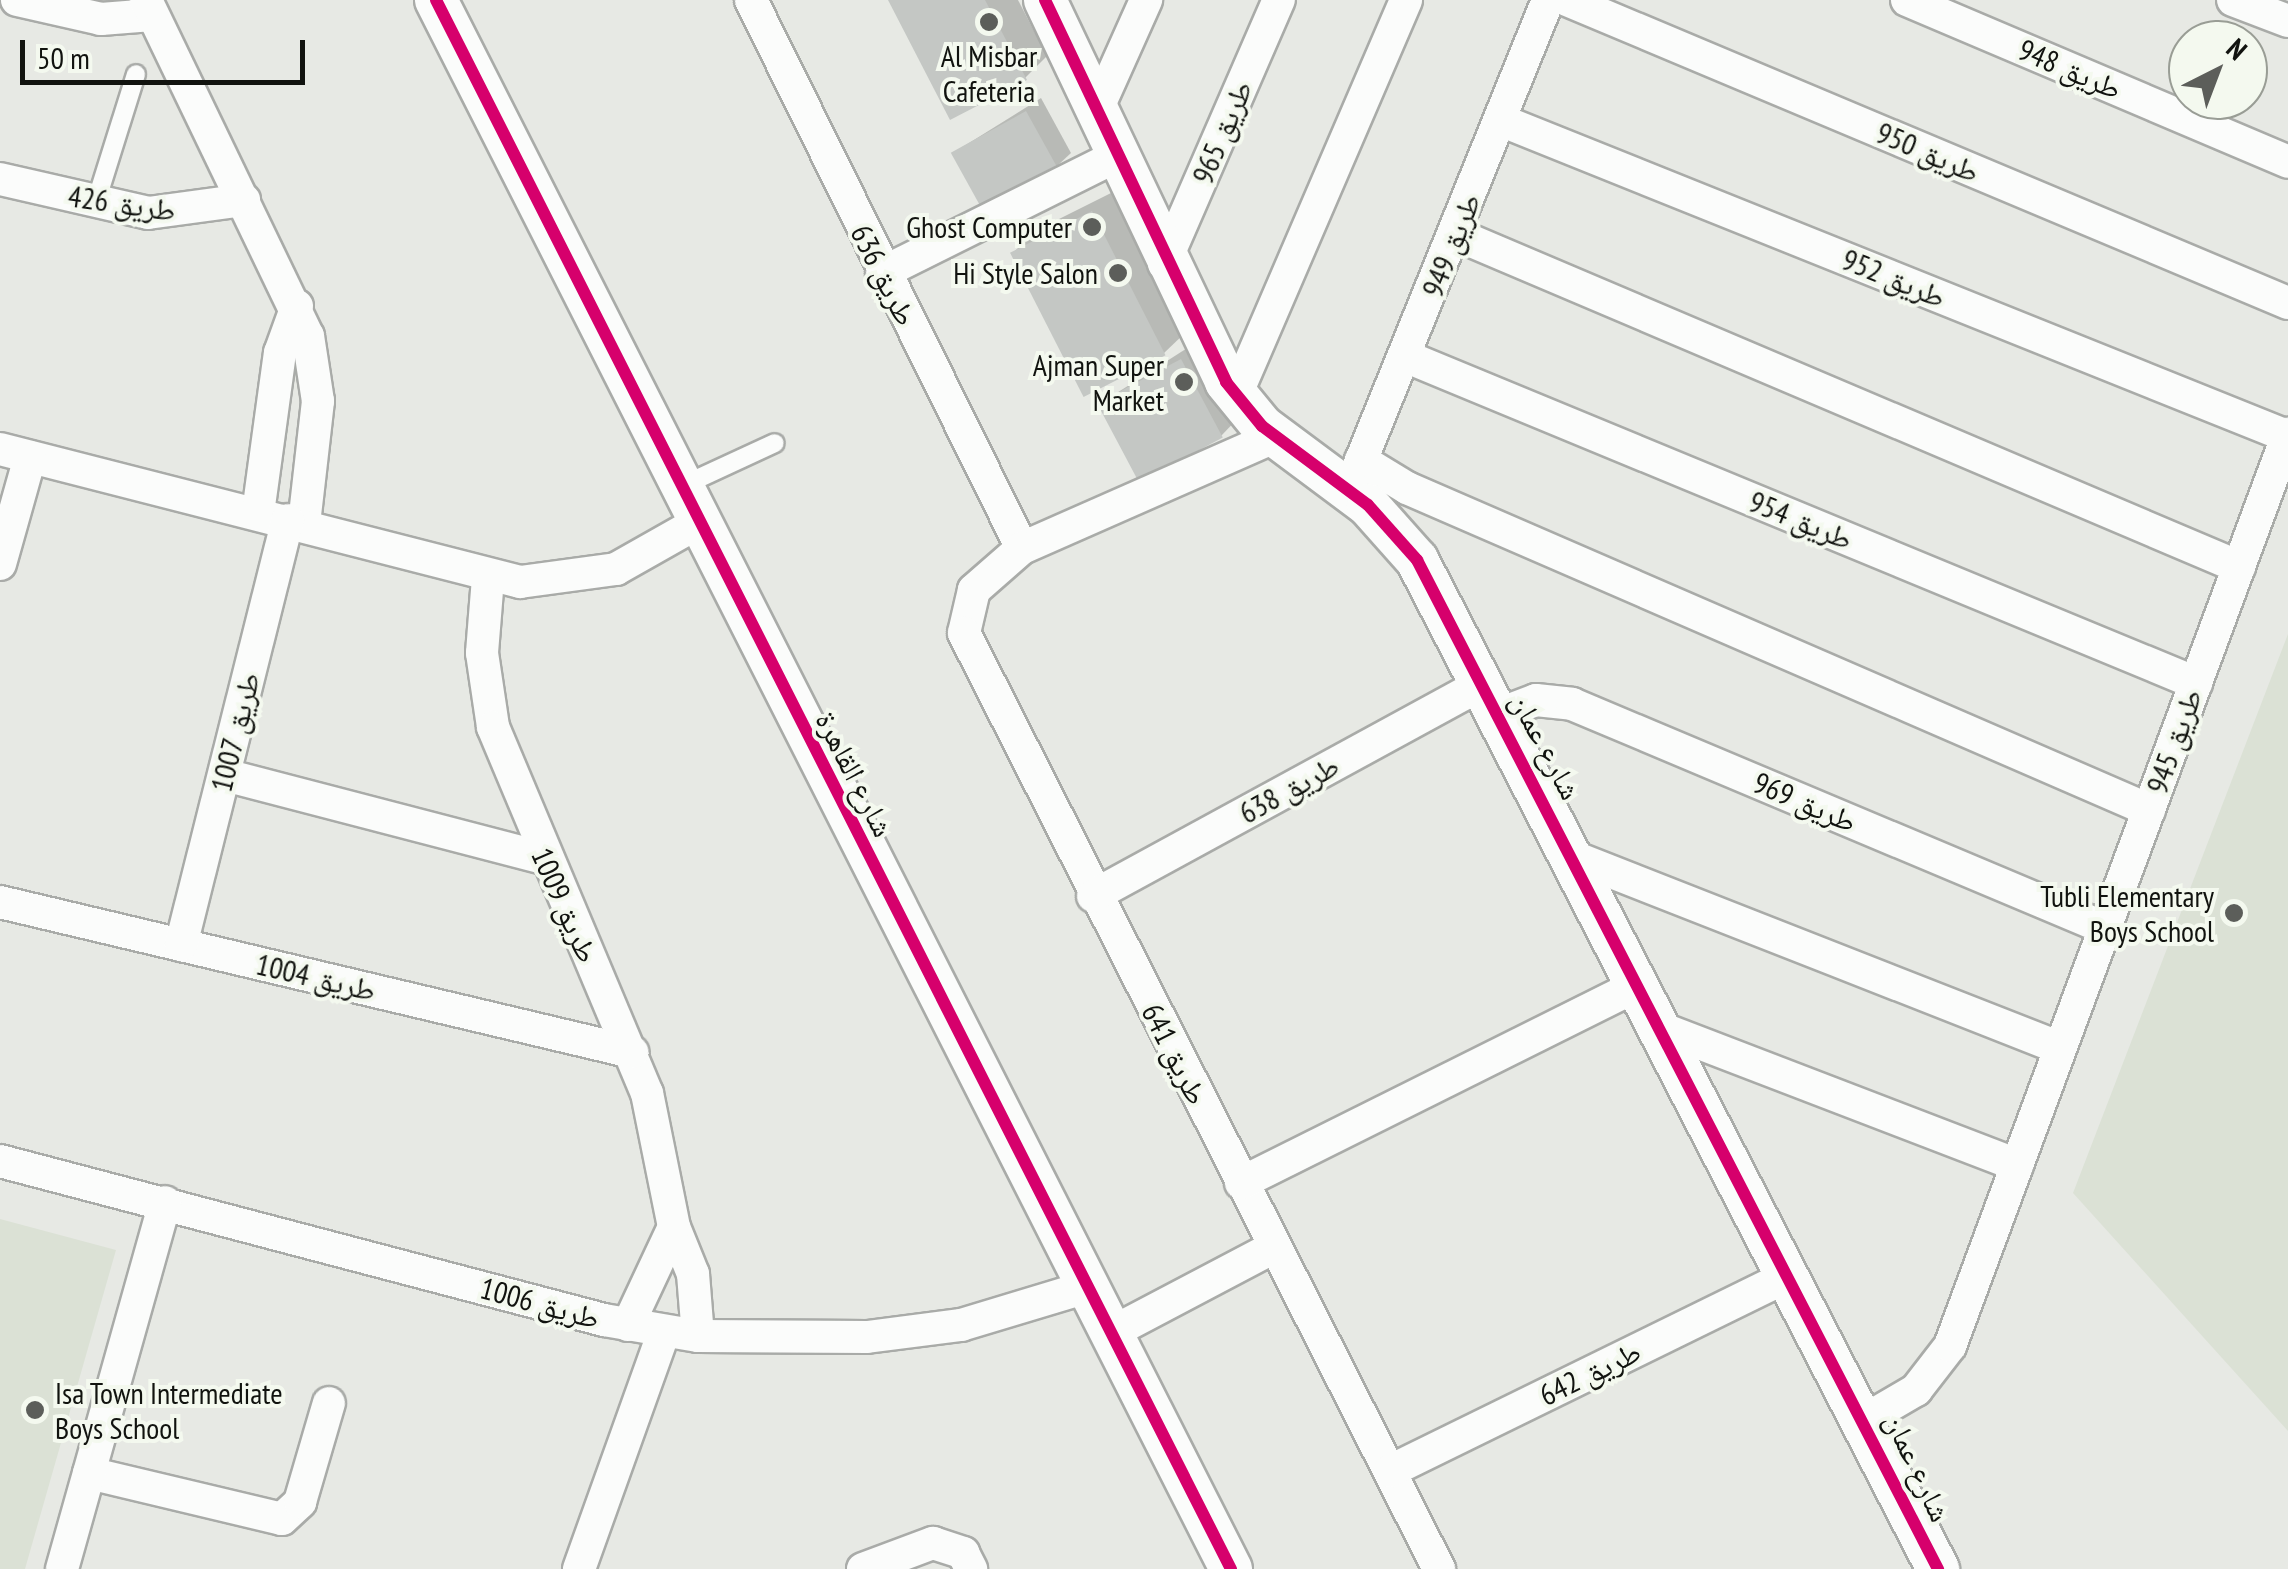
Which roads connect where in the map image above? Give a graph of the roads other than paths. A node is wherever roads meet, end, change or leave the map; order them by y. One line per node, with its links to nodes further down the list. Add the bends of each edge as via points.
1 (17, 0): 12 (street, via 101,19)
2 (436, 0): 34 (street, شارع القاهرة)
3 (751, 0): 24 (street, طريق 636)
4 (1045, 0): 15 (street, شارع عمان)
5 (1146, 0): 15 (street)
6 (1278, 0): 23 (street, طريق 965)
7 (1406, 0): 28 (street)
8 (1548, 0): 16 (street, طريق 949)
9 (1568, 0): 25 (street, طريق 950)
10 (1906, 0): 18 (street, طريق 948)
11 (2233, 0): 13 (street)
12 (149, 8): 20 (street, طريق 1007)
13 (2288, 21)
14 (136, 74): 21 (lane)
15 (1096, 112): 17 (street, شارع عمان)
16 (1500, 120): 22 (street, طريق 949); 29 (street, طريق 952)
17 (1115, 157): 23 (street, شارع عمان); 24 (street)
18 (2288, 162)
19 (0, 180): 21 (street, طريق 426)
20 (244, 200): 21 (street, طريق 426, via 177,214); 26 (street, طريق 1007)
21 (95, 205)
22 (1455, 234): 27 (street, طريق 949); 38 (street)
23 (1164, 264): 28 (street, شارع عمان)
24 (882, 274): 36 (street, طريق 636)
25 (2288, 303)
26 (297, 306): 35 (street, طريق 1007, via 280,353 275,441); 35 (street, طريق 1007, via 318,401)
27 (1406, 357): 33 (street, طريق 949); 40 (street, طريق 954)
28 (1236, 396): 30 (street, شارع عمان)
29 (2288, 435): 38 (street, طريق 945)
30 (1274, 437): 33 (street, شارع عمان); 36 (street, طريق 641)
31 (775, 443): 34 (lane)
32 (15, 453): 35 (street); 37 (street)
33 (1355, 475): 41 (street, شارع عمان, via 1417,560); 43 (street, via 1407,488)
34 (690, 504): 39 (street, via 600,573); 61 (street, شارع القاهرة)
35 (283, 519): 39 (street); 42 (street, طريق 1007)
36 (1022, 548): 46 (street, طريق 641, via 974,590 964,633)
37 (0, 564)
38 (2239, 567): 40 (street, طريق 945)
39 (488, 578): 44 (street, طريق 1009, via 486,691)
40 (2196, 683): 43 (street, طريق 945)
41 (1493, 698): 45 (street, شارع عمان); 46 (street, طريق 638); 48 (street, طريق 969, via 1572,704)
42 (224, 775): 44 (street); 49 (street, طريق 1007)
43 (2149, 810): 48 (street, طريق 945)
44 (544, 858): 53 (street, طريق 1009)
45 (1576, 858): 50 (street, شارع عمان); 52 (street)
46 (1093, 896): 56 (street, طريق 641)
47 (0, 902): 49 (street, طريق 1004)
48 (2105, 928): 52 (street, طريق 945)
49 (181, 944): 53 (street, طريق 1004)
50 (1641, 984): 51 (street, شارع عمان); 56 (street)
51 (1668, 1032): 55 (street); 60 (street, شارع عمان)
52 (2060, 1048): 55 (street, طريق 945)
53 (632, 1052): 58 (street, طريق 1009, via 660,1135)
54 (0, 1161): 57 (street, طريق 1006)
55 (2017, 1165): 67 (street, طريق 945, via 1950,1346 1916,1390)
56 (1242, 1183): 59 (street, طريق 641)
57 (166, 1202): 62 (street, طريق 1006); 68 (street)
58 (674, 1226): 62 (street); 65 (street, طريق 1009, via 694,1274)
59 (1274, 1247): 64 (street); 69 (street, طريق 641)
60 (1790, 1275): 67 (street, شارع عمان); 69 (street, طريق 642)
61 (1088, 1287): 64 (street, شارع القاهرة); 65 (street, طريق 1006, via 904,1332)
62 (628, 1325): 63 (street, طريق 1006)
63 (664, 1332): 65 (street, طريق 1006); 71 (street)
64 (1110, 1334): 74 (street, شارع القاهرة)
65 (698, 1336)
66 (329, 1402): 68 (street, via 300,1502 282,1519)
67 (1868, 1418): 76 (street, شارع عمان)
68 (89, 1472): 70 (street)
69 (1390, 1472): 75 (street, طريق 641)
70 (62, 1569)
71 (579, 1569)
72 (864, 1569): 73 (street, via 933,1543 963,1553)
73 (972, 1569)
74 (1230, 1569)
75 (1439, 1569)
76 (1938, 1569)

